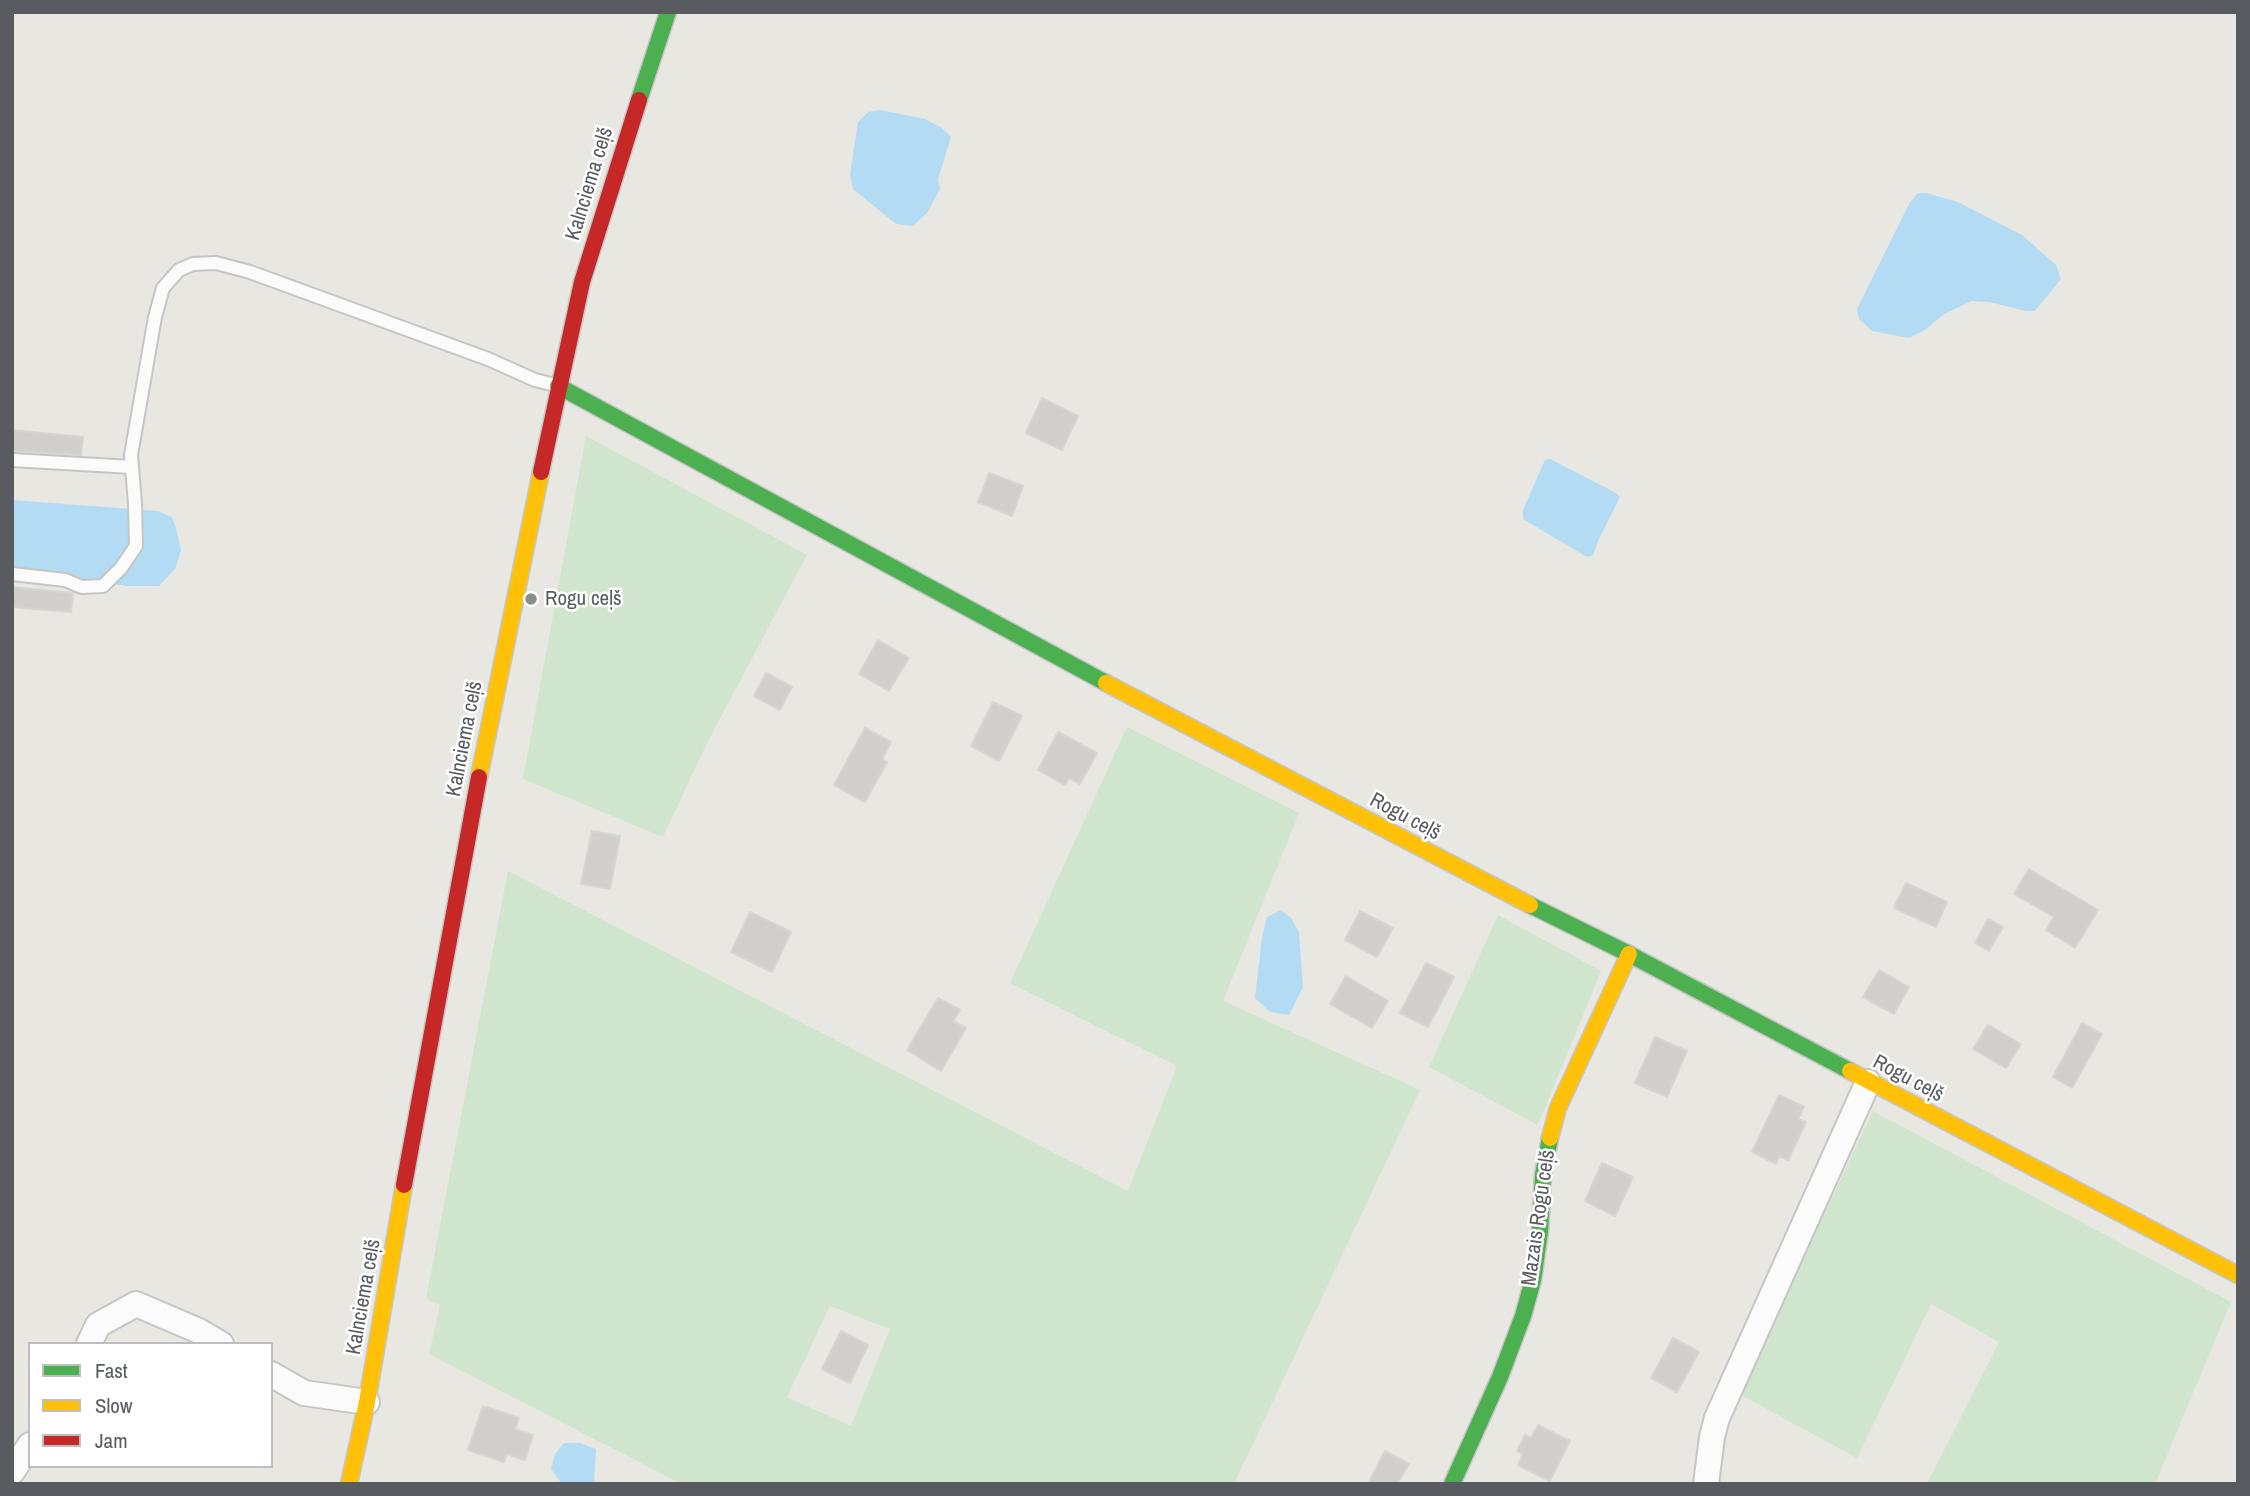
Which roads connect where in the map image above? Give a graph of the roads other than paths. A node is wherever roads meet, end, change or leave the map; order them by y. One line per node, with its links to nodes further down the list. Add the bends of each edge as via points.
1 (668, 12): 2 (street, Kalnciema ceļš, via 612,180)
2 (558, 386): 4 (lane, via 250,272 216,263 193,264 179,270 163,288 139,405); 6 (street, Rogu ceļš, via 979,616 1473,877); 12 (street, Kalnciema ceļš, via 480,774)
3 (12, 460): 4 (lane)
4 (132, 467): 5 (lane, via 136,546 103,586 82,587 65,580)
5 (12, 574)
6 (1629, 954): 7 (street, Rogu ceļš); 16 (street, Mazais Rogu ceļš, via 1558,1108 1545,1161 1540,1231 1523,1316)
7 (1868, 1082): 8 (street, Rogu ceļš); 17 (street, via 1717,1418)
8 (2238, 1275)
9 (90, 1342): 10 (street, via 98,1325 136,1304)
10 (218, 1342)
11 (273, 1375): 12 (street, via 304,1393)
12 (367, 1402): 15 (street, Kalnciema ceļš)
13 (28, 1448): 14 (street)
14 (12, 1472)
15 (349, 1484)
16 (1452, 1484)
17 (1706, 1484)

